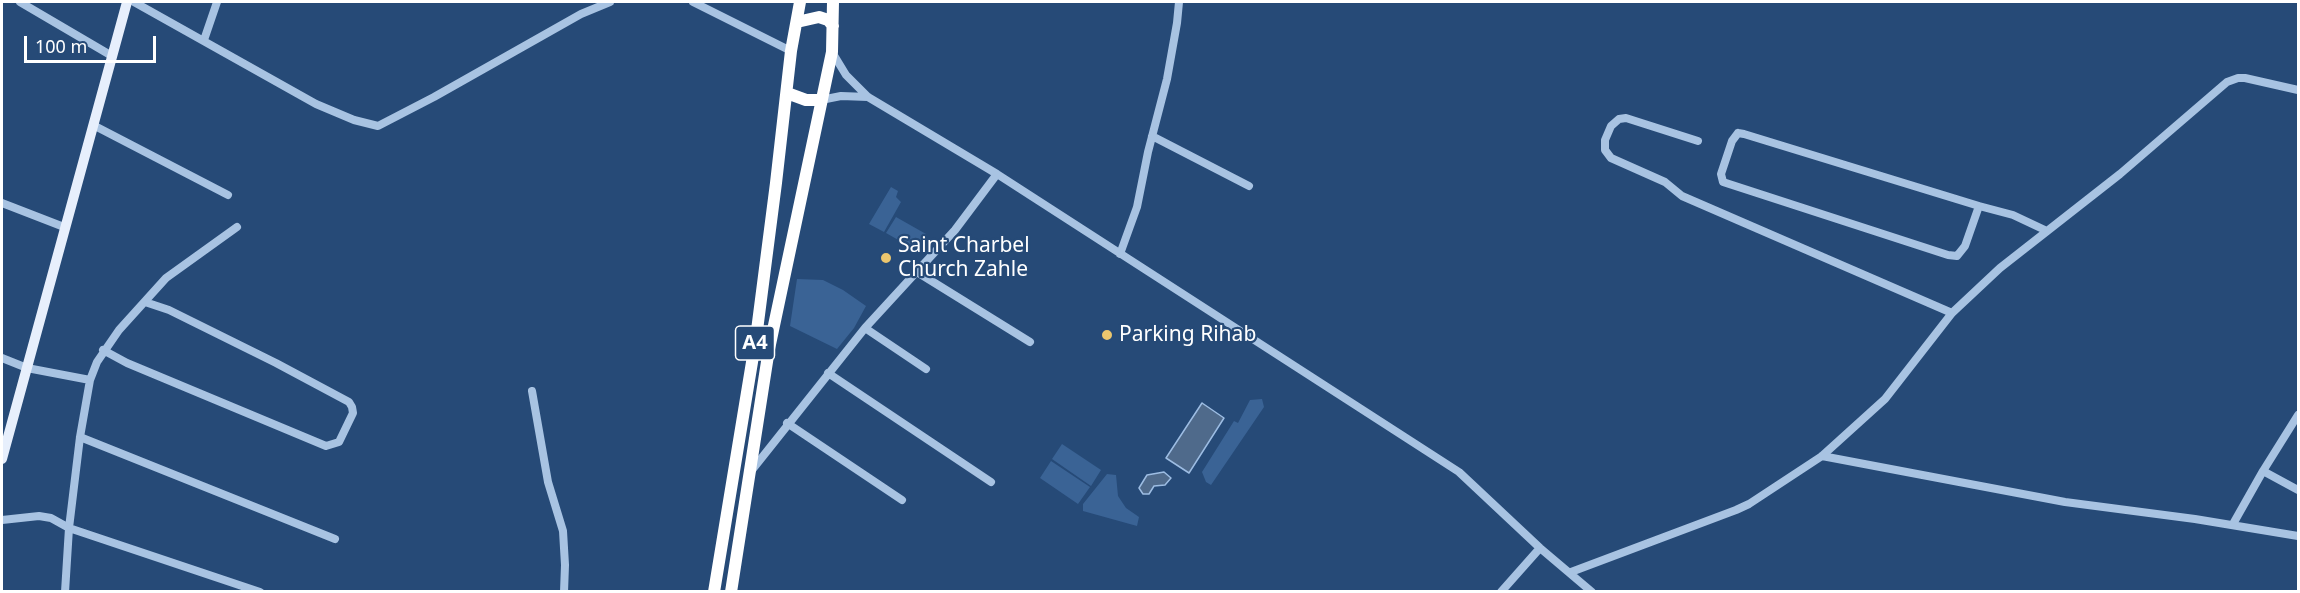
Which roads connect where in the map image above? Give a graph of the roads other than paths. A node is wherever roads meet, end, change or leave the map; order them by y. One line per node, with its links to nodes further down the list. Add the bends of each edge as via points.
1 (20, 2): 15 (street)
2 (128, 2): 15 (main road)
3 (134, 2): 12 (street)
4 (217, 2): 12 (street)
5 (610, 2): 12 (street, via 378,126 316,104)
6 (693, 2): 13 (street)
7 (800, 2): 10 (highway, A4)
8 (832, 2): 11 (highway, A4)
9 (1179, 2): 21 (street, via 1167,79)
10 (797, 22): 11 (highway, via 819,17); 13 (highway, A4)
11 (833, 26): 14 (highway, A4)
12 (204, 40)
13 (790, 51): 17 (highway, A4)
14 (832, 52): 18 (street, via 846,75); 19 (highway, A4)
15 (112, 56): 20 (main road)
16 (2298, 90): 30 (street, via 2246,78 2227,82)
17 (787, 93): 19 (highway, via 806,100); 64 (highway, A4, via 756,338)
18 (868, 97): 19 (street); 23 (street)
19 (822, 100): 50 (highway, A4, via 771,338)
20 (93, 125): 25 (street); 28 (main road)
21 (1152, 136): 24 (street); 31 (street, via 1137,207)
22 (1698, 141): 34 (street, via 1626,118 1611,126 1605,150 1611,158 1665,182 1682,196)
23 (997, 174): 31 (street); 32 (street, via 955,230)
24 (1249, 186)
25 (228, 195)
26 (2, 203): 28 (street)
27 (1979, 206): 27 (street, via 1744,134 1738,134 1732,141 1721,174 1723,182 1948,255 1961,252); 30 (street, via 2013,215)
28 (64, 227): 39 (main road)
29 (237, 227): 33 (street, via 166,278)
30 (2047, 231): 34 (street)
31 (1120, 254): 59 (street, via 1459,472)
32 (916, 272): 35 (street); 36 (street)
33 (145, 302): 37 (street); 37 (street, via 169,310 349,402 353,413 339,442 326,446)
34 (1952, 313): 47 (street, via 1885,399)
35 (865, 328): 40 (street); 41 (street)
36 (1030, 342)
37 (103, 350): 42 (street)
38 (2, 358): 39 (street)
39 (27, 368): 42 (street); 48 (main road)
40 (926, 369)
41 (828, 373): 45 (street); 51 (street)
42 (90, 380): 46 (street)
43 (532, 391): 63 (street, via 548,482 562,531)
44 (2298, 415): 49 (street)
45 (787, 423): 50 (street); 53 (street)
46 (80, 437): 56 (street); 58 (street)
47 (1822, 456): 55 (street, via 2065,502); 60 (street, via 1749,504)
48 (2, 459)
49 (2263, 471): 52 (street); 55 (street)
50 (750, 473): 65 (highway, A4)
51 (991, 482)
52 (2298, 490)
53 (902, 500)
54 (2, 520): 56 (street, via 39,516)
55 (2233, 524): 57 (street)
56 (69, 528): 61 (street); 62 (street)
57 (2298, 536)
58 (335, 539)
59 (1540, 548): 60 (street); 66 (street)
60 (1570, 572): 67 (street)
61 (65, 591)
62 (260, 591)
63 (564, 591)
64 (714, 591)
65 (731, 591)
66 (1501, 591)
67 (1592, 591)

